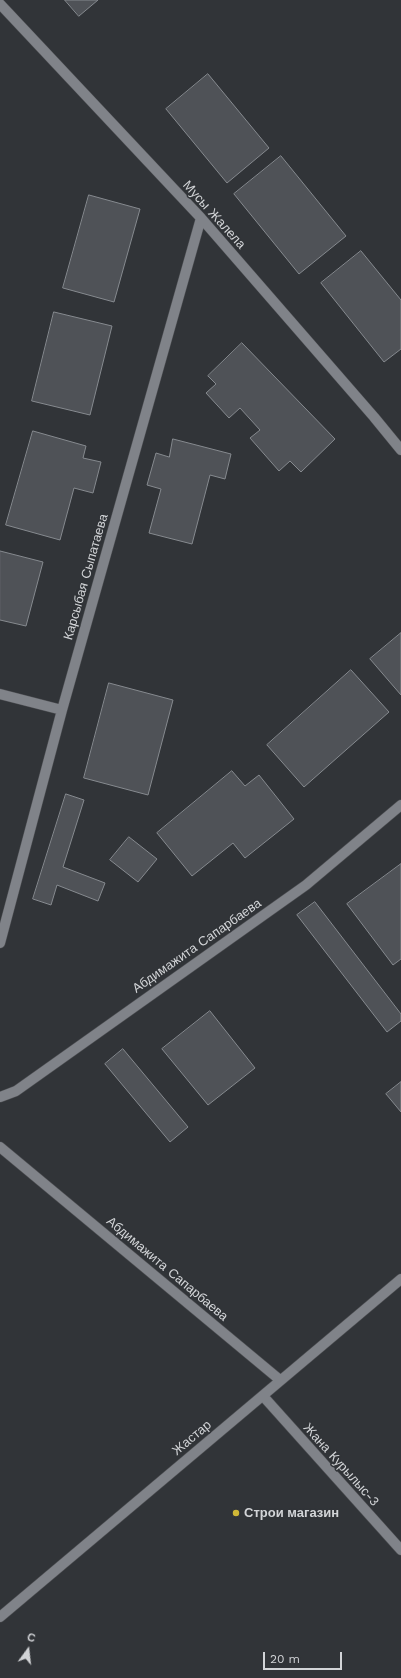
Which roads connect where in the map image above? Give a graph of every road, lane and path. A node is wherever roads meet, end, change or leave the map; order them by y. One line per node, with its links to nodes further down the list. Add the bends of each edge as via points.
1 (0, 4): 2 (street, Мусы Жалела)
2 (201, 218): 3 (street, Мусы Жалела); 5 (street, Карсыбая Сыпатаева)
3 (401, 450)
4 (0, 694): 5 (street)
5 (62, 710): 7 (street, Карсыбая Сыпатаева)
6 (401, 805): 8 (street, Абдимажита Сапарбаева, via 306,885 16,1091)
7 (0, 943)
8 (0, 1097)
9 (0, 1147): 11 (street, Абдимажита Сапарбаева)
10 (401, 1279): 11 (street, Жастар)
11 (280, 1380): 12 (street, Жастар)
12 (263, 1396): 13 (street, Жана Курылыс-3); 14 (street, Жастар)
13 (401, 1550)
14 (2, 1611)

